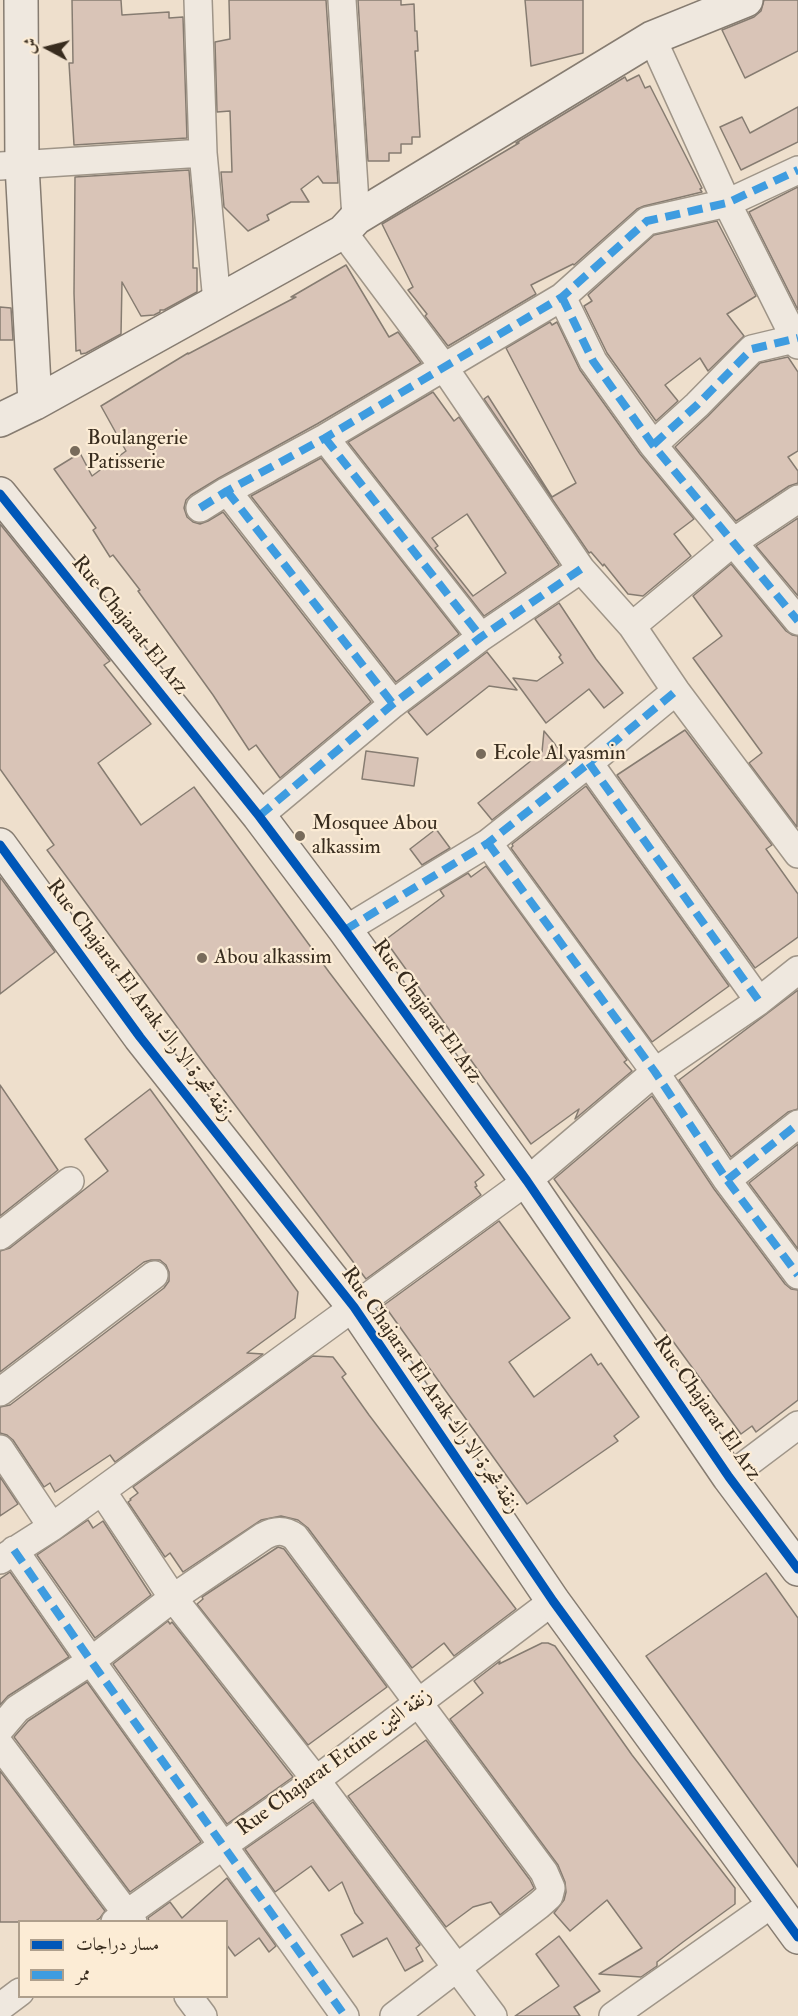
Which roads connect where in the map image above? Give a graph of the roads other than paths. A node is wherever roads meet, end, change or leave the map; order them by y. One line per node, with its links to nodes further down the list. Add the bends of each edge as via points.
1 (21, 0): 7 (street)
2 (198, 0): 6 (street)
3 (342, 0): 10 (street)
4 (746, 0): 5 (street)
5 (652, 39): 9 (street); 10 (street)
6 (203, 153): 7 (street); 12 (street)
7 (11, 165): 15 (street)
8 (798, 170): 9 (street)
9 (727, 203): 11 (street, via 647,221); 13 (street)
10 (350, 225): 12 (street); 14 (street)
11 (562, 297): 14 (street); 18 (street, via 593,361)
12 (217, 302): 15 (street)
13 (797, 340): 18 (street, via 752,349)
14 (443, 366): 17 (street); 24 (street)
15 (35, 403): 16 (street)
16 (0, 420)
17 (325, 438): 19 (street); 27 (street)
18 (653, 445): 23 (street)
19 (227, 491): 22 (street); 29 (street)
20 (0, 494): 31 (street, Rue Chajarat El Arz)
21 (798, 499): 23 (street)
22 (200, 508)
23 (732, 543): 25 (street); 26 (street)
24 (581, 569): 26 (street); 27 (street)
25 (798, 621)
26 (632, 626): 28 (street)
27 (481, 637): 29 (street)
28 (676, 690): 30 (street); 34 (street)
29 (393, 704): 31 (street)
30 (589, 764): 32 (street); 37 (street)
31 (259, 816): 35 (street, Rue Chajarat El Arz)
32 (488, 843): 35 (street); 38 (street)
33 (0, 845): 46 (street, Rue Chajarat El Arak زنقة شجرة الاراك, via 140,1037)
34 (798, 854)
35 (345, 930): 42 (street, Rue Chajarat El Arz)
36 (798, 970): 37 (street)
37 (759, 1001): 38 (street)
38 (655, 1072): 40 (street); 42 (street)
39 (798, 1124): 40 (street)
40 (727, 1180): 45 (street)
41 (70, 1181): 43 (street)
42 (527, 1182): 46 (street); 50 (street, Rue Chajarat El Arz)
43 (0, 1236)
44 (154, 1275): 47 (street)
45 (798, 1275)
46 (354, 1306): 51 (street); 56 (street, Rue Chajarat El Arak زنقة شجرة الاراك)
47 (0, 1392)
48 (798, 1425): 50 (street)
49 (0, 1449): 52 (street)
50 (729, 1477): 54 (street, Rue Chajarat El Arz)
51 (102, 1491): 52 (street); 55 (street)
52 (52, 1527): 53 (street)
53 (7, 1555): 57 (street)
54 (798, 1569)
55 (173, 1598): 57 (street); 58 (street, via 264,1536 273,1531 288,1532); 61 (street)
56 (553, 1601): 58 (street, Rue Chajarat Ettine زنقة التين); 63 (street, Rue Chajarat El Arak زنقة شجرة الاراك)
57 (91, 1661): 59 (street, via 17,1709); 62 (street)
58 (419, 1702): 61 (street, Rue Chajarat Ettine زنقة التين); 65 (street, via 544,1872 551,1888 539,1905)
59 (0, 1729)
60 (0, 1745): 64 (street)
61 (316, 1780): 62 (street, Rue Chajarat Ettine زنقة التين); 65 (street)
62 (224, 1844): 64 (street, Rue Chajarat Ettine زنقة التين); 71 (street)
63 (788, 1917): 74 (street)
64 (125, 1919)
65 (458, 1967): 72 (street); 73 (street)
66 (18, 1994): 68 (street)
67 (190, 1998): 70 (street)
68 (0, 2008): 69 (street)
69 (4, 2016)
70 (203, 2016)
71 (345, 2016)
72 (394, 2016)
73 (493, 2016)
74 (613, 2016)

